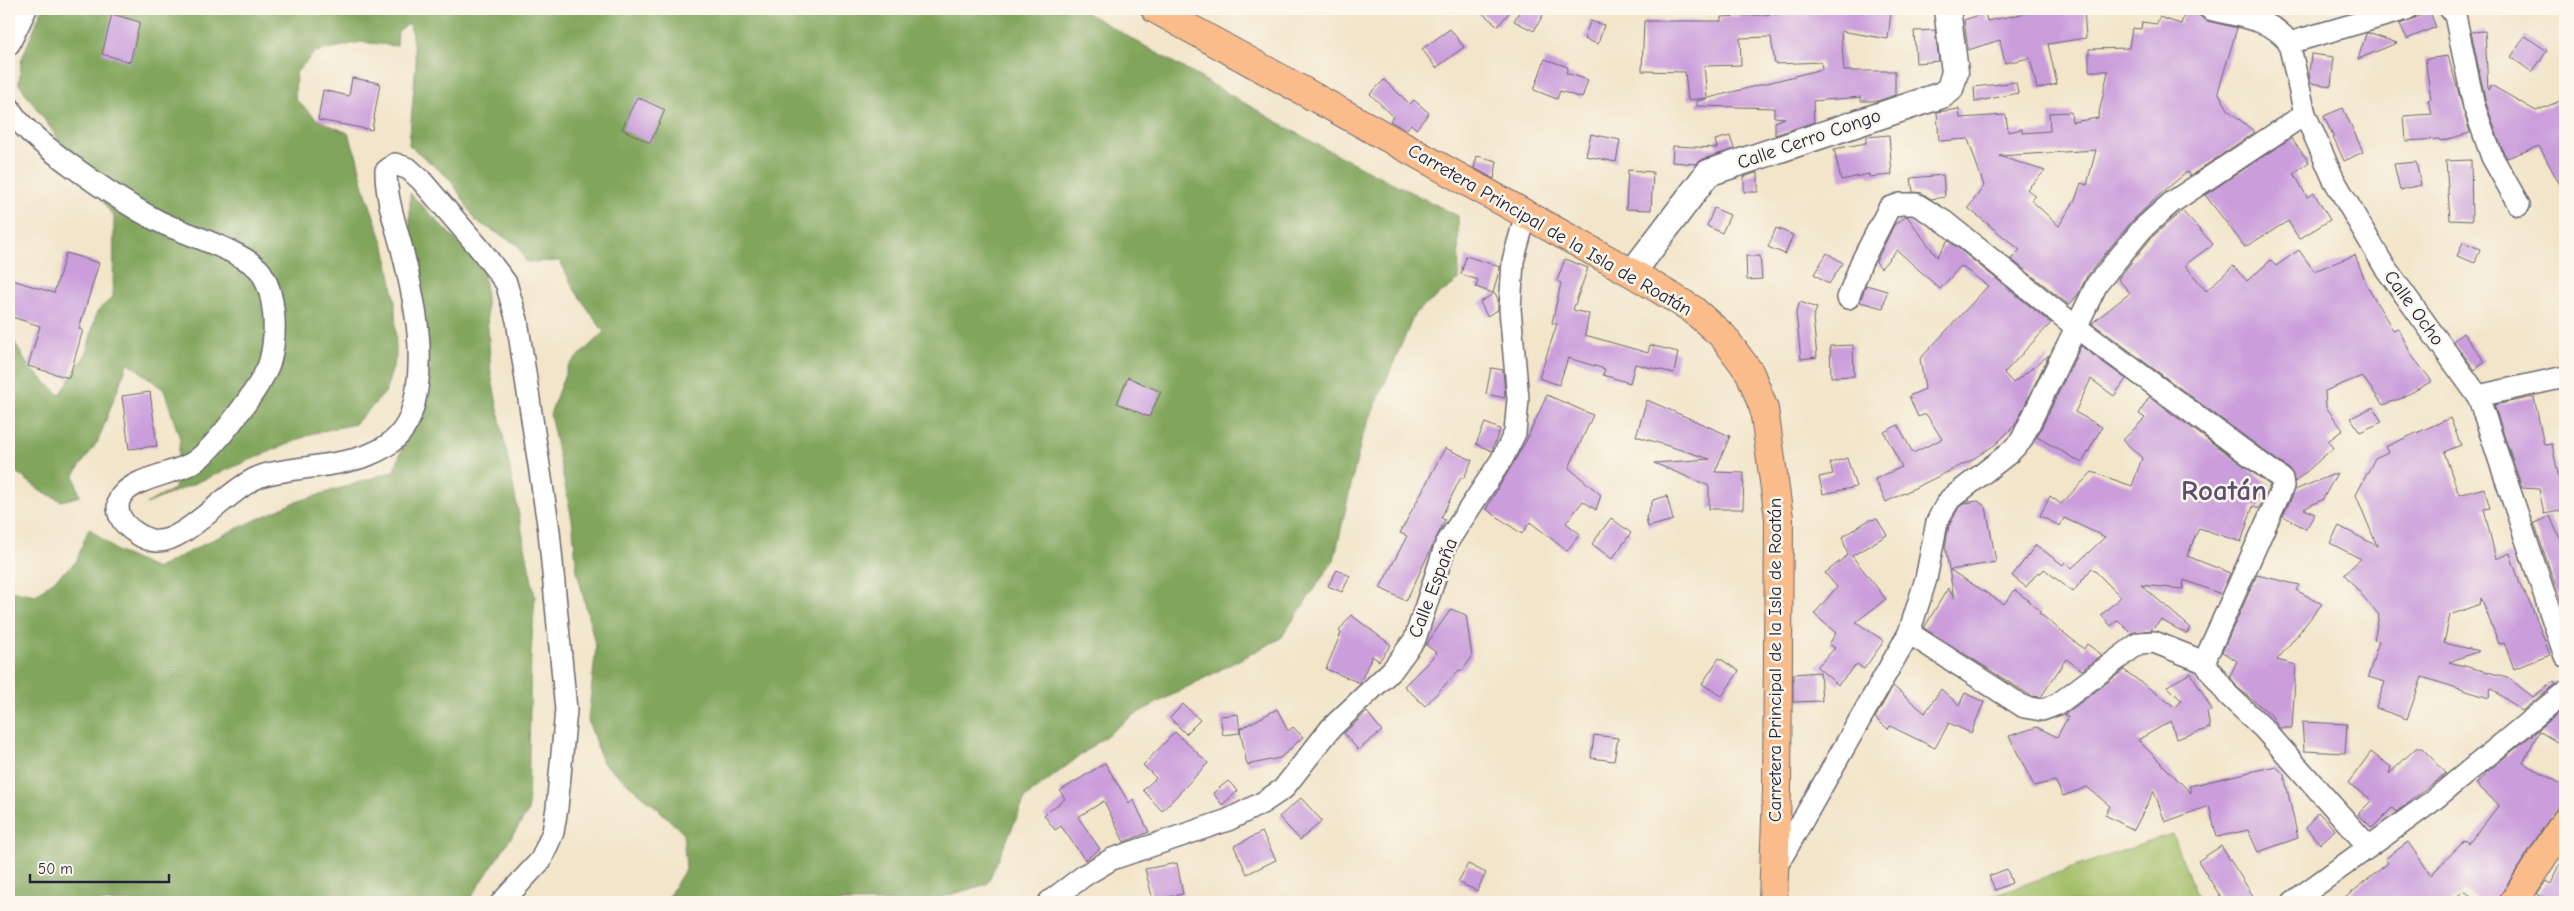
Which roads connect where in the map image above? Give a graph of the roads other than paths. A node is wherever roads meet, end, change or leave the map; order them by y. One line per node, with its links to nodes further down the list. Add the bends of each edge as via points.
1 (26, 9): 8 (street)
2 (1155, 9): 12 (main road, Carretera Principal de la Isla de Roatán)
3 (2210, 9): 7 (street, via 2272,26 2283,33)
4 (2407, 9): 7 (street)
5 (2450, 9): 11 (street, via 2456,16 2465,72 2489,148)
6 (1951, 10): 13 (street, Calle Cerro Congo, via 1955,72 1950,89 1942,95 1708,173)
7 (2289, 43): 10 (street, Calle Ocho)
8 (9, 44)
9 (9, 107): 25 (street, via 25,130 109,192 157,221 239,256 259,269 270,289 274,309 270,362 244,407 207,452 192,464 134,486 123,494 118,504 121,518 134,532 156,541 175,537 251,480 362,458 390,444 409,419 418,382 418,342 412,286 386,189 386,171 395,164 409,168 421,180 506,283 517,320 549,531 566,710 553,832 541,860)
10 (2305, 114): 15 (street, via 2171,203 2150,222 2096,284); 17 (street, Calle Ocho, via 2333,178 2384,266)
11 (2519, 205)
12 (1526, 214): 13 (main road, Carretera Principal de la Isla de Roatán); 26 (street, Calle España, via 1513,260 1510,308 1518,399 1515,433 1502,459 1446,544 1415,639 1393,669 1330,728 1282,789 1228,820 1112,859)
13 (1632, 273): 24 (main road, Carretera Principal de la Isla de Roatán, via 1692,309 1723,336 1750,373 1764,409 1779,518)
14 (1848, 298): 15 (street, via 1860,263 1889,208 1916,204 1945,222)
15 (2076, 327): 18 (street, via 2021,440 2003,459 1950,499 1942,512); 20 (street, via 2282,479 2282,486)
16 (2565, 377): 17 (street)
17 (2478, 396): 19 (street, Calle Ocho)
18 (1909, 633): 20 (street, via 2024,707 2042,710 2058,704 2139,643 2154,642); 24 (street)
19 (2565, 656)
20 (2204, 662): 23 (street, via 2228,695 2263,728)
21 (2565, 692): 23 (street, via 2431,802)
22 (2565, 822): 29 (main road)
23 (2368, 846): 28 (street)
24 (1774, 871): 27 (main road, Carretera Principal de la Isla de Roatán)
25 (502, 902)
26 (1049, 902)
27 (1773, 902)
28 (2292, 902)
29 (2514, 902)

